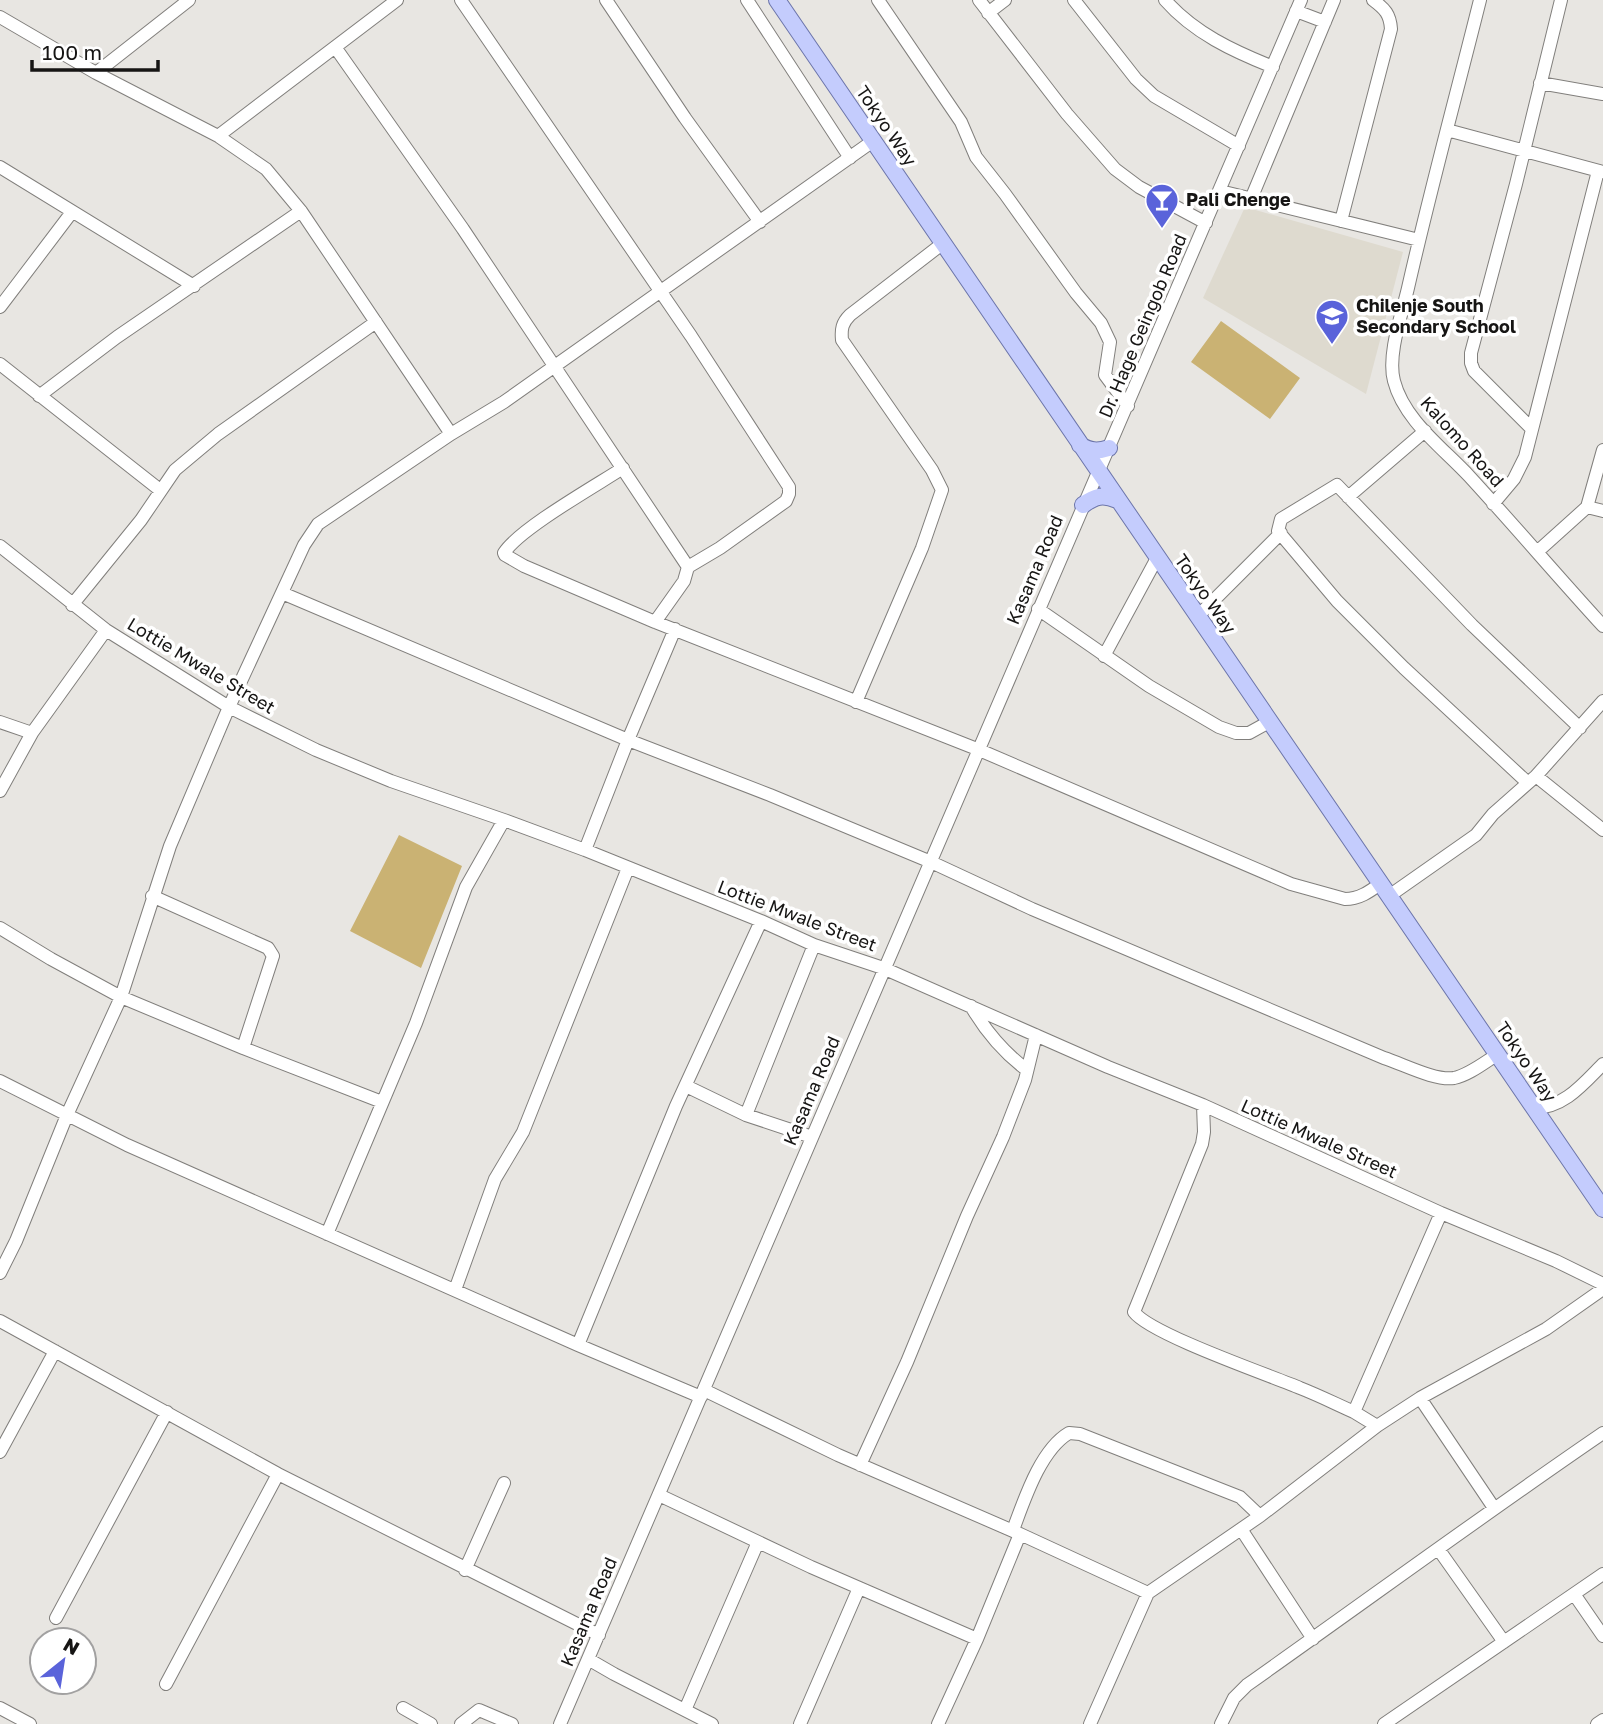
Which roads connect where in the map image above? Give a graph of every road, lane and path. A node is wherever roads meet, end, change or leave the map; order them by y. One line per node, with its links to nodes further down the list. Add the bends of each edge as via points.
1 (189, 0): 22 (street)
2 (397, 0): 20 (street)
3 (461, 0): 43 (street)
4 (606, 0): 38 (street)
5 (747, 0): 30 (street)
6 (777, 0): 27 (main road, Tokyo Way)
7 (878, 0): 49 (street, via 961,122 976,157 1101,323 1110,342 1105,374)
8 (979, 0): 17 (street)
9 (1005, 0): 17 (street)
10 (1074, 0): 28 (street, via 1154,96)
11 (1166, 0): 21 (street, via 1211,38)
12 (1334, 0): 19 (street)
13 (1373, 0): 37 (street, via 1391,17 1391,29)
14 (1480, 0): 25 (street, Kalomo Road)
15 (1560, 0): 23 (street)
16 (1299, 5): 19 (street); 21 (street, Dr. Hage Geingob Road)
17 (988, 13): 39 (street, via 1115,169)
18 (0, 16): 22 (street)
19 (1325, 22): 34 (street)
20 (335, 47): 26 (street); 47 (street)
21 (1273, 67): 28 (street, Dr. Hage Geingob Road)
22 (96, 73): 26 (street)
23 (1540, 83): 24 (street); 29 (street)
24 (1603, 94)
25 (1447, 130): 29 (street); 40 (street, Kalomo Road)
26 (218, 136): 35 (street, via 266,169)
27 (873, 141): 30 (street); 41 (main road, Tokyo Way)
28 (1239, 146): 33 (street, Dr. Hage Geingob Road)
29 (1524, 151): 32 (street); 50 (street, via 1471,363)
30 (850, 158): 38 (street)
31 (0, 167): 36 (street)
32 (1601, 171): 50 (street)
33 (1220, 191): 34 (street); 39 (street, Dr. Hage Geingob Road)
34 (1251, 199): 37 (street)
35 (302, 211): 42 (street); 45 (street)
36 (72, 212): 42 (street); 44 (street)
37 (1341, 221): 40 (street)
38 (760, 222): 43 (street)
39 (1206, 223): 49 (street, Dr. Hage Geingob Road)
40 (1419, 240): 51 (street, Kalomo Road, via 1392,361 1394,382)
41 (942, 244): 53 (main road, Tokyo Way); 80 (street, via 850,315 841,330 842,340 942,490)
42 (194, 286): 48 (street)
43 (660, 291): 47 (street); 69 (street, via 789,487 786,501)
44 (0, 307)
45 (376, 322): 52 (street); 58 (street, via 218,434 175,470)
46 (0, 364): 48 (street)
47 (556, 366): 52 (street); 56 (street)
48 (39, 396): 58 (street)
49 (1128, 406): 54 (street, Dr. Hage Geingob Road)
50 (1532, 429): 61 (street, via 1519,470)
51 (1425, 431): 59 (street); 61 (street, Kalomo Road)
52 (451, 434): 70 (street, via 318,524)
53 (1080, 445): 54 (main road, via 1099,452); 57 (main road, Tokyo Way)
54 (1109, 448): 57 (street, Dr. Hage Geingob Road)
55 (1603, 450): 63 (street)
56 (623, 468): 69 (street); 74 (street, via 541,522 504,553 523,566)
57 (1098, 472): 60 (main road, Tokyo Way); 62 (street, Kasama Road)
58 (160, 490): 71 (street)
59 (1348, 497): 65 (street, via 1337,485 1281,519); 84 (street)
60 (1117, 500): 62 (main road, via 1105,495); 68 (main road, Tokyo Way)
61 (1493, 504): 67 (street, Kalomo Road)
62 (1083, 505): 72 (street, Kasama Road)
63 (1587, 507): 64 (street); 67 (street)
64 (1603, 511)
65 (1281, 533): 73 (street); 88 (street, via 1337,601 1404,667)
66 (0, 546): 71 (street, Lottie Mwale Street)
67 (1537, 552): 75 (street, Kalomo Road)
68 (1157, 558): 73 (main road, Tokyo Way); 78 (street)
69 (688, 567): 74 (street, via 684,581)
70 (282, 593): 81 (street); 86 (street)
71 (72, 605): 77 (street, Lottie Mwale Street)
72 (1038, 609): 78 (street); 87 (street, Kasama Road)
73 (1198, 616): 83 (main road, Tokyo Way)
74 (655, 622): 76 (street)
75 (1603, 626)
76 (675, 629): 80 (street); 86 (street)
77 (106, 630): 81 (street, Lottie Mwale Street); 85 (street)
78 (1104, 656): 83 (street, via 1219,727 1249,733)
79 (1603, 701): 84 (street)
80 (856, 702): 87 (street)
81 (229, 707): 90 (street, Lottie Mwale Street, via 391,781); 96 (street)
82 (0, 722): 85 (street)
83 (1269, 722): 95 (main road, Tokyo Way)
84 (1580, 728): 88 (street)
85 (32, 733): 89 (street)
86 (628, 740): 92 (street); 93 (street)
87 (977, 749): 93 (street, Kasama Road); 95 (street, via 1291,884 1345,899)
88 (1532, 780): 91 (street); 95 (street, via 1466,843)
89 (0, 790)
90 (504, 820): 92 (street, Lottie Mwale Street); 110 (street, via 466,887)
91 (1603, 830)
92 (585, 850): 94 (street, Lottie Mwale Street)
93 (931, 862): 100 (street, Kasama Road); 105 (street, via 1384,1058 1438,1077 1453,1078)
94 (628, 868): 97 (street, Lottie Mwale Street); 121 (street, via 523,1132 495,1179)
95 (1385, 890): 105 (main road, Tokyo Way)
96 (152, 896): 101 (street); 104 (street, via 268,948 273,956)
97 (761, 921): 99 (street, Lottie Mwale Street); 109 (street)
98 (0, 928): 101 (street)
99 (814, 945): 100 (street, Lottie Mwale Street); 114 (street)
100 (883, 968): 102 (street, Lottie Mwale Street); 115 (street, Kasama Road)
101 (121, 997): 104 (street); 113 (street)
102 (971, 1006): 103 (street, Lottie Mwale Street); 107 (street, via 1009,1057)
103 (1036, 1035): 107 (street); 111 (street, Lottie Mwale Street)
104 (243, 1048): 110 (street)
105 (1498, 1054): 112 (main road, Tokyo Way)
106 (1603, 1064): 112 (street, via 1565,1100)
107 (1027, 1070): 132 (street, via 1003,1137)
108 (0, 1081): 113 (street)
109 (686, 1086): 114 (street); 123 (street)
110 (382, 1101): 118 (street)
111 (1203, 1105): 117 (street, Lottie Mwale Street); 128 (street, via 1202,1144 1134,1312 1143,1321 1201,1349)
112 (1534, 1108): 116 (main road, Tokyo Way)
113 (67, 1115): 118 (street); 119 (street)
114 (746, 1115): 115 (street)
115 (812, 1138): 125 (street, Kasama Road)
116 (1603, 1209)
117 (1441, 1213): 120 (street, Lottie Mwale Street, via 1556,1261); 128 (street)
118 (327, 1234): 121 (street)
119 (0, 1273)
120 (1603, 1287): 126 (street, via 1546,1329)
121 (455, 1290): 123 (street)
122 (0, 1321): 124 (street)
123 (578, 1346): 125 (street)
124 (55, 1351): 127 (street); 131 (street)
125 (702, 1394): 132 (street); 135 (street, Kasama Road)
126 (1420, 1398): 129 (street); 136 (street)
127 (167, 1412): 133 (street); 147 (street)
128 (1354, 1412): 129 (street)
129 (1377, 1426): 137 (street)
130 (1603, 1433): 136 (street)
131 (0, 1452)
132 (859, 1465): 139 (street)
133 (278, 1474): 142 (street); 154 (street)
134 (504, 1483): 142 (street)
135 (659, 1495): 140 (street); 148 (street, Kasama Road)
136 (1494, 1508): 141 (street)
137 (1260, 1516): 138 (street); 139 (street, via 1240,1497 1069,1433 1041,1466)
138 (1241, 1529): 145 (street); 151 (street)
139 (1016, 1532): 145 (street); 150 (street)
140 (758, 1542): 144 (street); 157 (street)
141 (1439, 1550): 151 (street); 152 (street)
142 (465, 1570): 148 (street)
143 (1603, 1574): 146 (street)
144 (859, 1588): 150 (street); 166 (street)
145 (1148, 1593): 168 (street)
146 (1574, 1594): 149 (street); 152 (street)
147 (55, 1618)
148 (599, 1635): 153 (street, Kasama Road)
149 (1603, 1636)
150 (977, 1639): 167 (street)
151 (1313, 1639): 169 (street, via 1247,1685 1234,1698)
152 (1504, 1642): 159 (street)
153 (588, 1659): 157 (street); 164 (street, Kasama Road)
154 (166, 1684)
155 (0, 1708): 160 (street)
156 (403, 1708): 161 (street)
157 (685, 1710): 165 (street)
158 (1603, 1720): 170 (street)
159 (1386, 1723)
160 (30, 1724)
161 (431, 1724)
162 (461, 1724): 163 (street, via 479,1710)
163 (512, 1724)
164 (560, 1724)
165 (712, 1724)
166 (800, 1724)
167 (938, 1724)
168 (1090, 1724)
169 (1222, 1724)
170 (1597, 1724)

